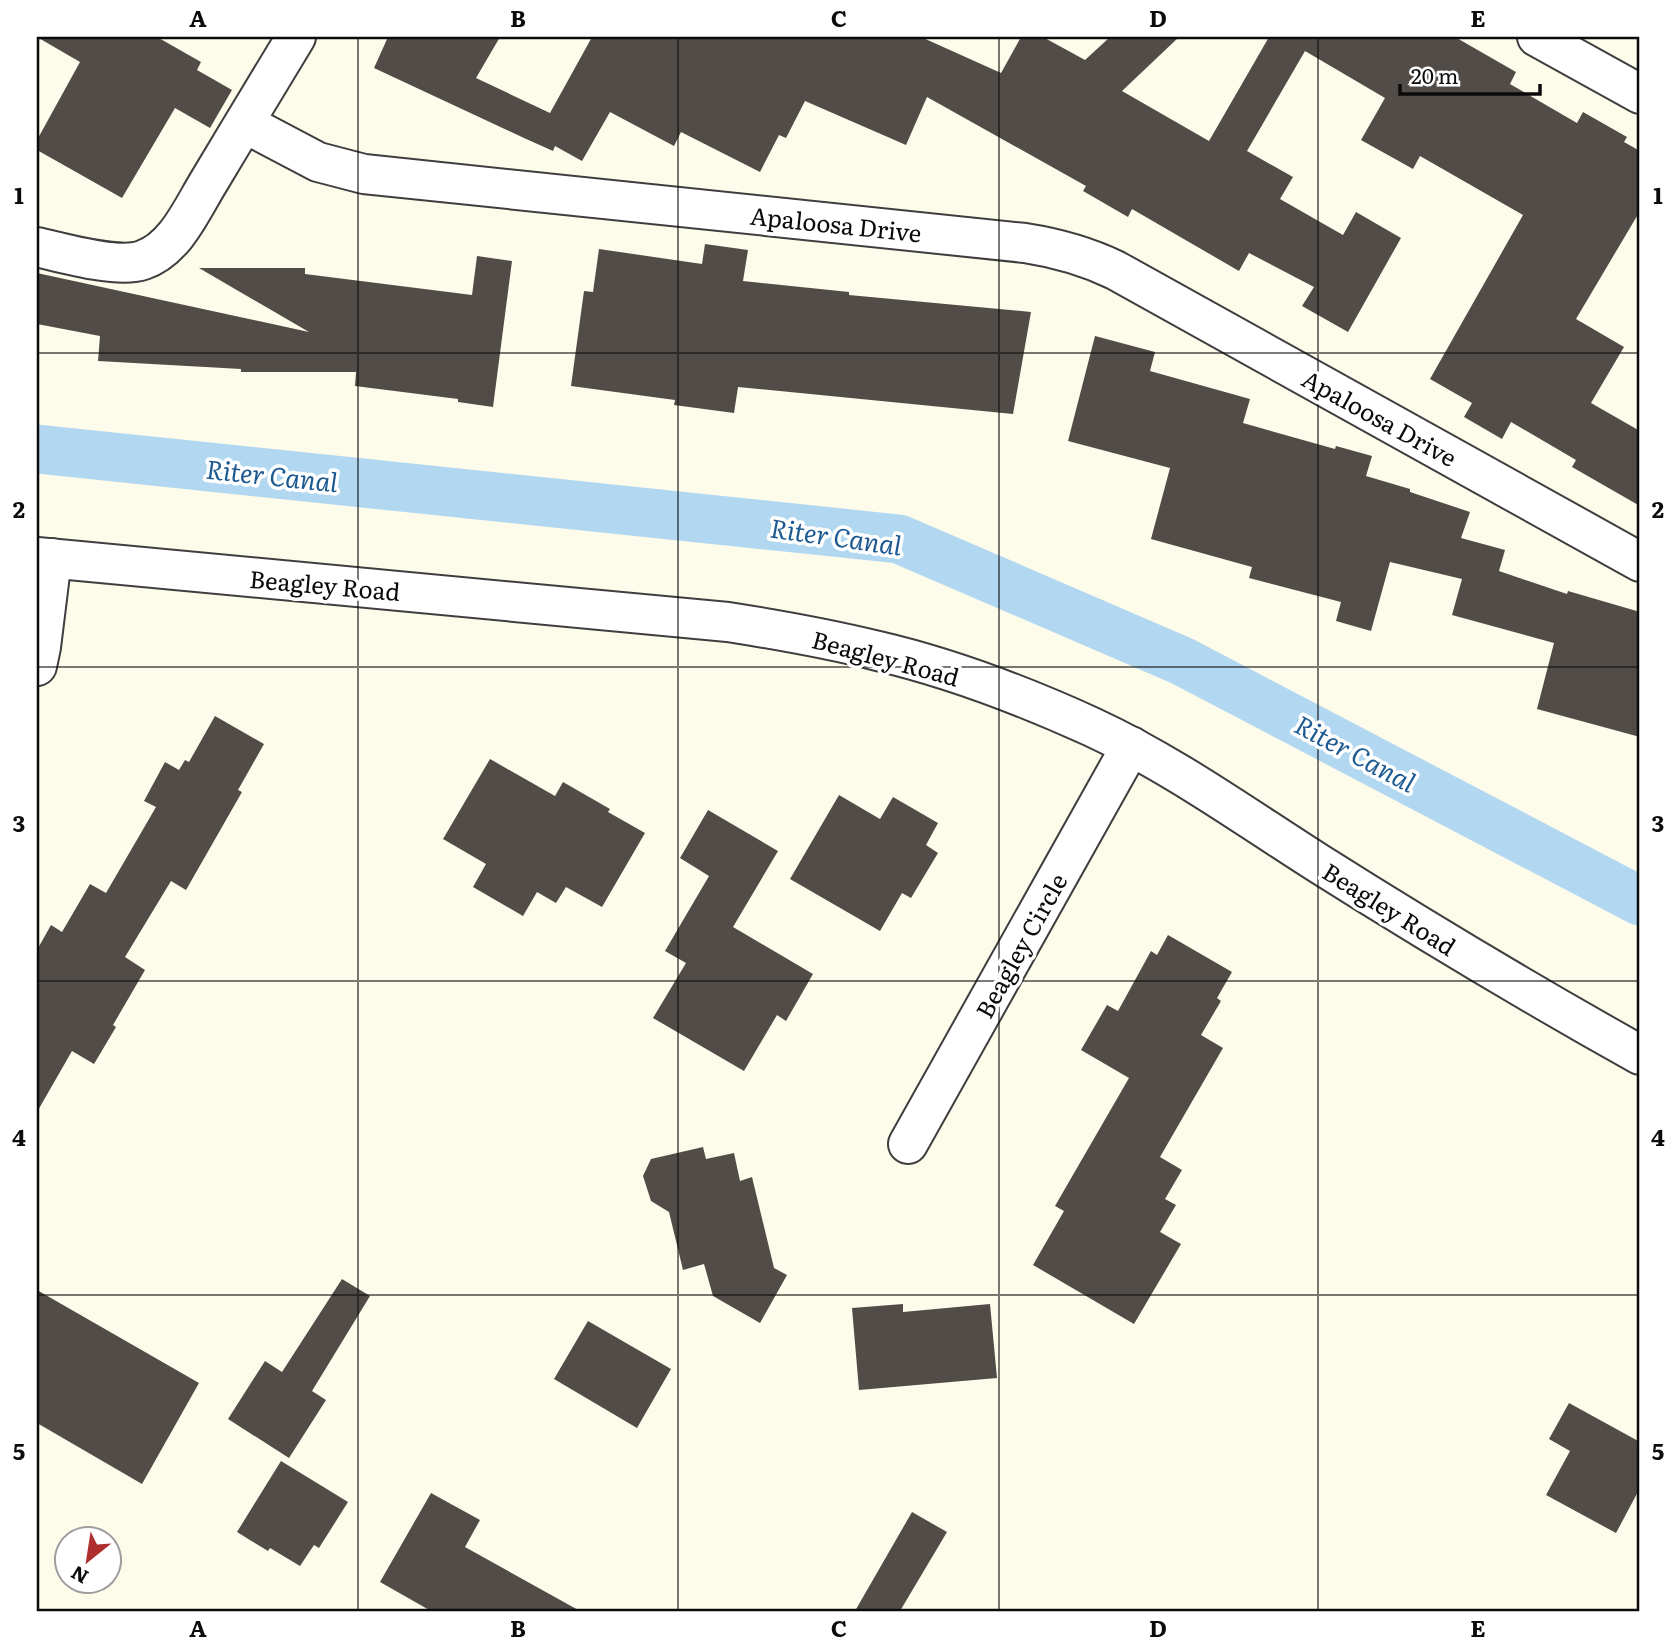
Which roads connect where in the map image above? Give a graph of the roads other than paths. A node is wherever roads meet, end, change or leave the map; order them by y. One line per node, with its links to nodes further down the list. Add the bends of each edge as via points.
1 (296, 37): 4 (street)
2 (1537, 37): 3 (street)
3 (1640, 94)
4 (244, 123): 5 (street, via 183,224 160,251 142,261 123,262); 7 (street, Apaloosa Drive, via 318,162 364,174 1025,243 1072,253 1115,270)
5 (37, 247)
6 (44, 558): 8 (street); 9 (street, Beagley Road, via 728,622 805,635 955,673)
7 (1640, 562)
8 (37, 666)
9 (1131, 746): 10 (street, Beagley Road, via 1489,969); 11 (street, Beagley Circle)
10 (1640, 1055)
11 (908, 1144)

